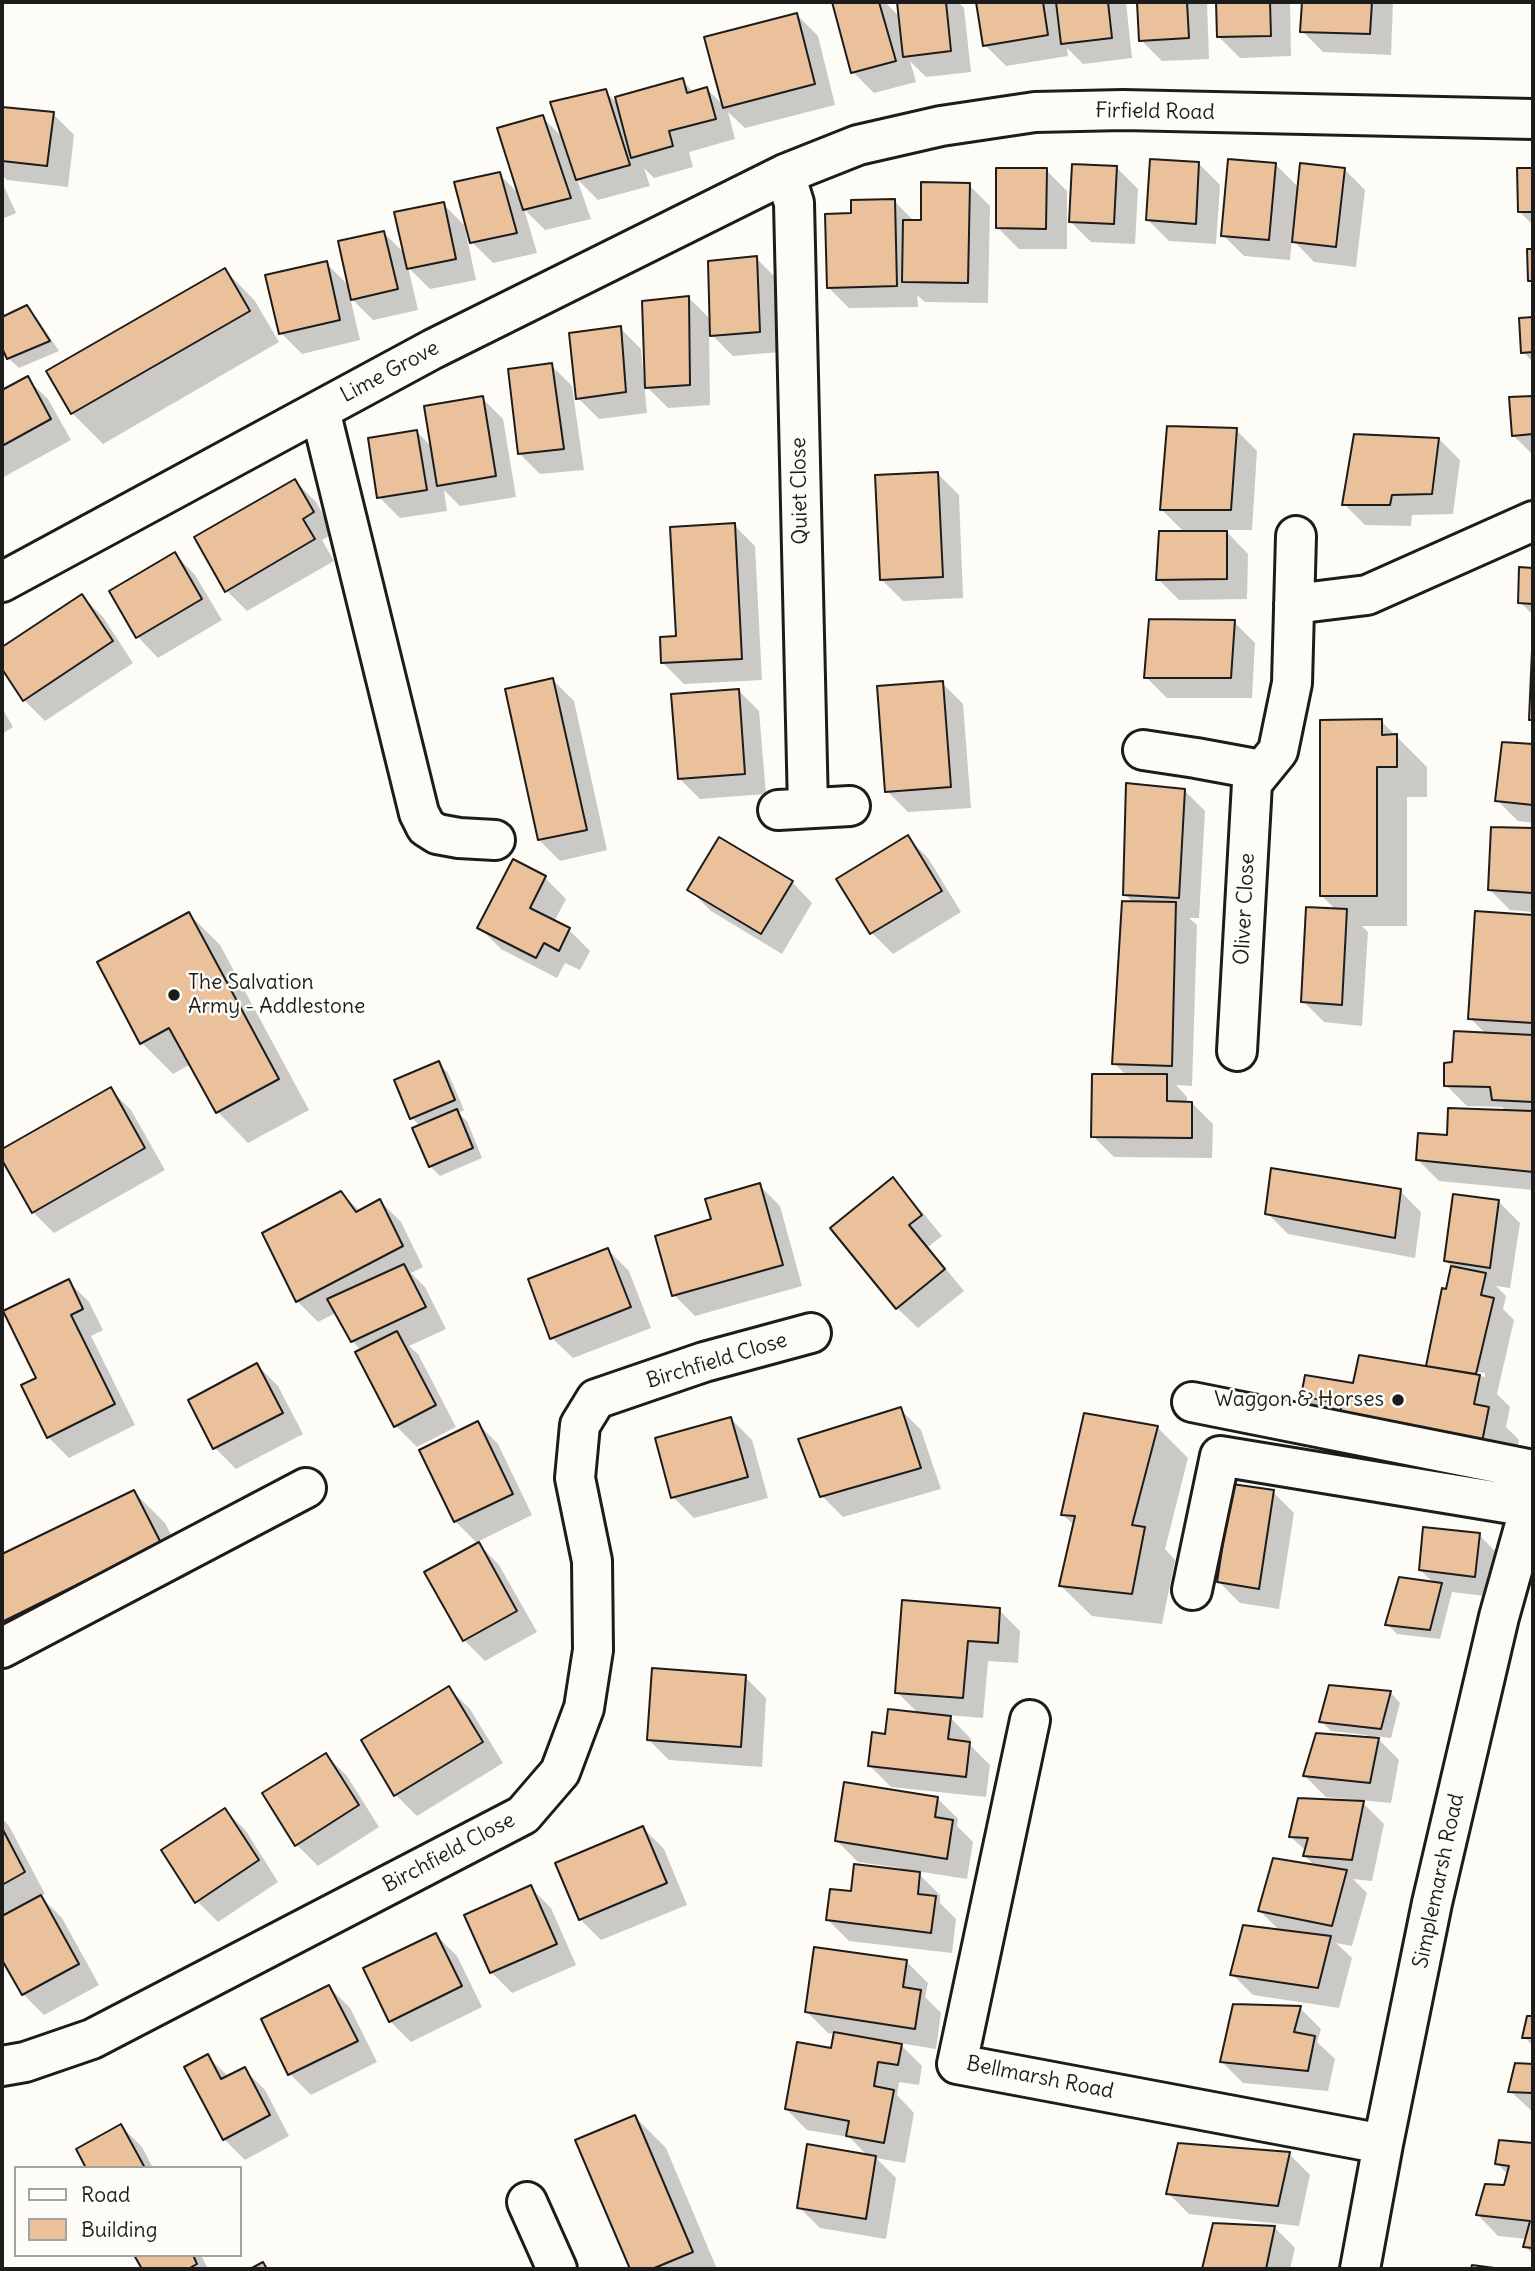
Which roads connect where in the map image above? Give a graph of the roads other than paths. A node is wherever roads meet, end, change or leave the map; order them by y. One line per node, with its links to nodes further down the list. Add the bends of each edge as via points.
1 (1533, 119): 2 (street, Firfield Road, via 1035,111 858,145)
2 (785, 174): 3 (street, Lime Grove); 10 (street, Quiet Close, via 794,203 793,809)
3 (320, 410): 6 (street, Lime Grove); 11 (street, via 419,813 426,827 437,834)
4 (1533, 521): 7 (street, via 1367,596)
5 (1296, 536): 7 (street, Oliver Close)
6 (2, 582)
7 (1294, 604): 9 (street, Oliver Close, via 1292,683 1278,751)
8 (1143, 750): 9 (street)
9 (1261, 770): 12 (street, Oliver Close, via 1252,783)
10 (850, 806)
11 (495, 839)
12 (1237, 1051)
13 (811, 1332): 20 (street, Birchfield Close, via 596,1398 580,1425 576,1478 592,1561 593,1650 584,1708 560,1772 523,1815 92,2039)
14 (1192, 1402): 16 (street)
15 (306, 1488): 18 (street)
16 (1532, 1491): 17 (street, via 1220,1456); 21 (street, Simplemarsh Road, via 1432,1903)
17 (1192, 1590)
18 (2, 1648)
19 (1030, 1720): 21 (street, Bellmarsh Road, via 957,2064)
20 (2, 2066)
21 (1383, 2144): 24 (street, Simplemarsh Road)
22 (527, 2202): 23 (street)
23 (551, 2267)
24 (1360, 2269)

